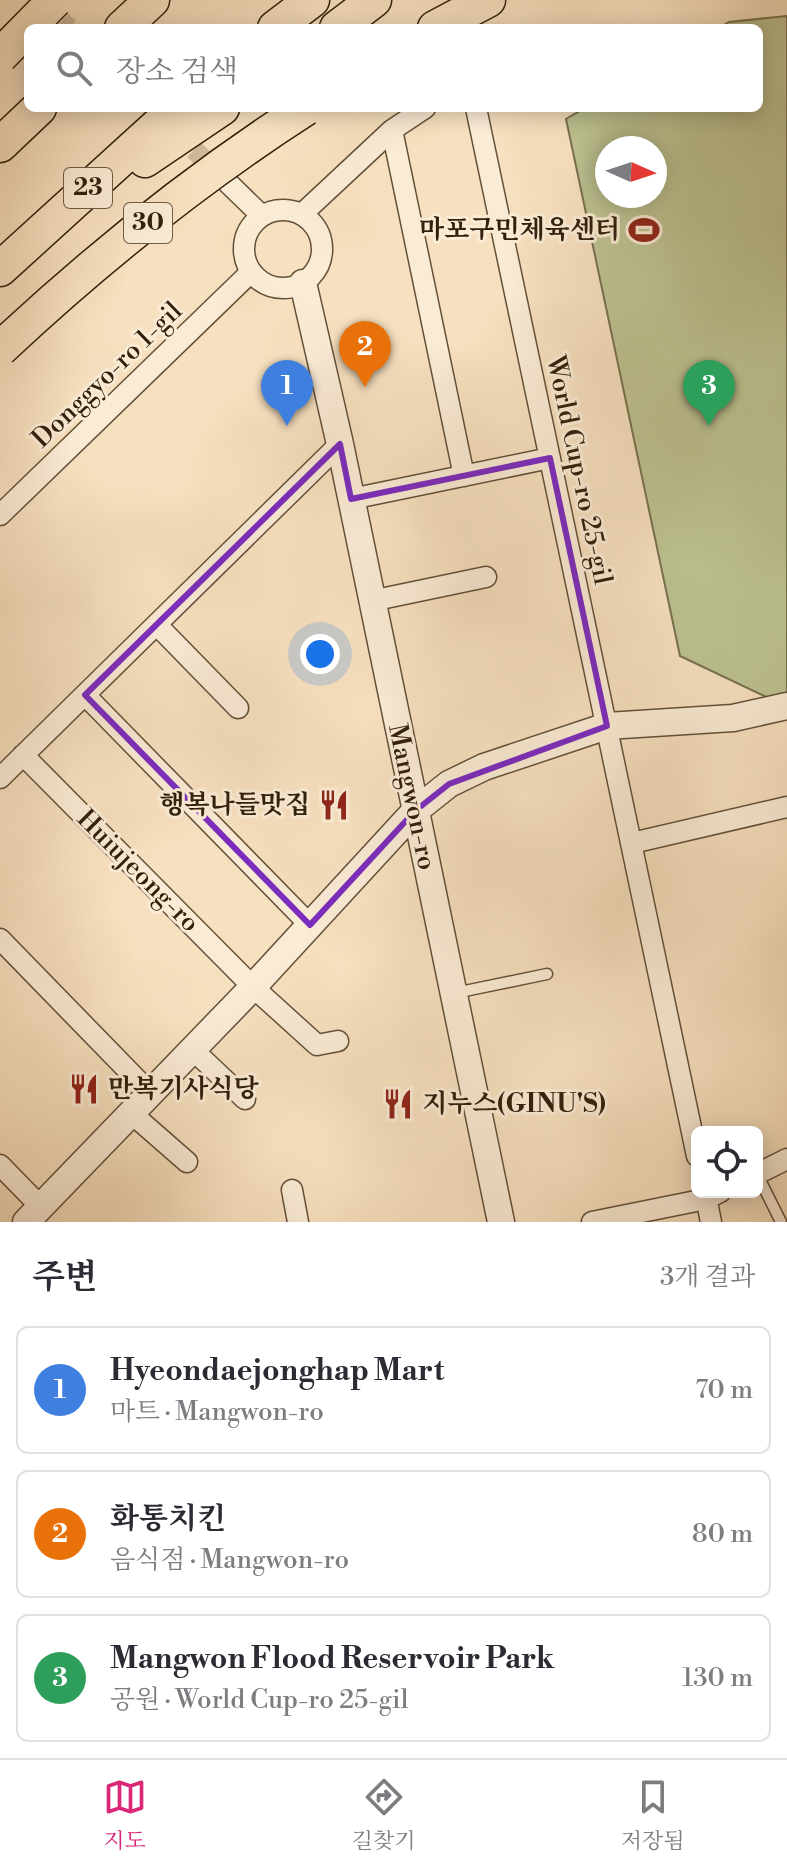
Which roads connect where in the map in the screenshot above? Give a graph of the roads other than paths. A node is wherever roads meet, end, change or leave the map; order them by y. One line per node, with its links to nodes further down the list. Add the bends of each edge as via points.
1 (55, 0): 6 (highway, bridge)
2 (152, 0): 7 (highway)
3 (312, 0): 8 (highway)
4 (488, 0): 10 (highway)
5 (374, 2): 9 (highway)
6 (31, 24)
7 (126, 24)
8 (280, 24)
9 (343, 24)
10 (443, 24)
11 (24, 32): 12 (highway, bridge)
12 (0, 56)
13 (35, 112): 20 (highway)
14 (173, 112): 24 (highway, 23)
15 (216, 112): 24 (highway)
16 (300, 112): 28 (highway, 30, bridge, via 185,193)
17 (419, 112): 19 (street)
18 (477, 112): 30 (street, World Cup-ro 25-gil)
19 (392, 130): 22 (street); 31 (street)
20 (0, 145)
21 (225, 180): 23 (street)
22 (302, 214): 23 (street, via 282,209); 27 (street, via 319,231 323,255)
23 (262, 216): 26 (street, via 246,235 245,260)
24 (36, 235): 25 (highway, 23)
25 (0, 269)
26 (251, 272): 27 (street, via 281,289); 33 (street, Donggyo-ro 1-gil)
27 (303, 283): 29 (street, Mangwon-ro)
28 (0, 349)
29 (340, 444): 32 (street, Mangwon-ro); 36 (street)
30 (550, 458): 31 (street); 40 (street, World Cup-ro 25-gil)
31 (464, 476): 32 (street)
32 (351, 499): 35 (street, Mangwon-ro)
33 (0, 515)
34 (486, 577): 35 (street)
35 (371, 601): 44 (street, Mangwon-ro)
36 (157, 625): 37 (street); 39 (street)
37 (85, 695): 41 (street); 46 (street)
38 (787, 706): 40 (street, via 733,718)
39 (238, 708)
40 (607, 726): 44 (street, via 484,767 449,784); 45 (street, World Cup-ro 25-gil)
41 (23, 755): 42 (street); 49 (street, Huiujeong-ro)
42 (0, 778)
43 (787, 807): 45 (street)
44 (415, 811): 46 (street); 50 (street, Mangwon-ro)
45 (632, 843): 56 (street, World Cup-ro 25-gil)
46 (310, 925): 49 (street)
47 (0, 939): 53 (street)
48 (547, 974): 50 (lane)
49 (253, 987): 51 (street, Huiujeong-ro, via 317,1045); 52 (street)
50 (453, 993): 67 (street, Mangwon-ro)
51 (338, 1041)
52 (192, 1049): 53 (street); 54 (street)
53 (150, 1093): 55 (street)
54 (245, 1099)
55 (131, 1113): 58 (street); 65 (street)
56 (691, 1127)
57 (787, 1159): 60 (street)
58 (187, 1162)
59 (0, 1165): 65 (street)
60 (763, 1171)
61 (763, 1186): 70 (lane)
62 (292, 1190): 66 (street)
63 (693, 1198): 68 (street)
64 (710, 1198): 69 (street)
65 (34, 1214)
66 (298, 1222)
67 (501, 1222)
68 (593, 1222)
69 (711, 1222)
70 (781, 1222)

